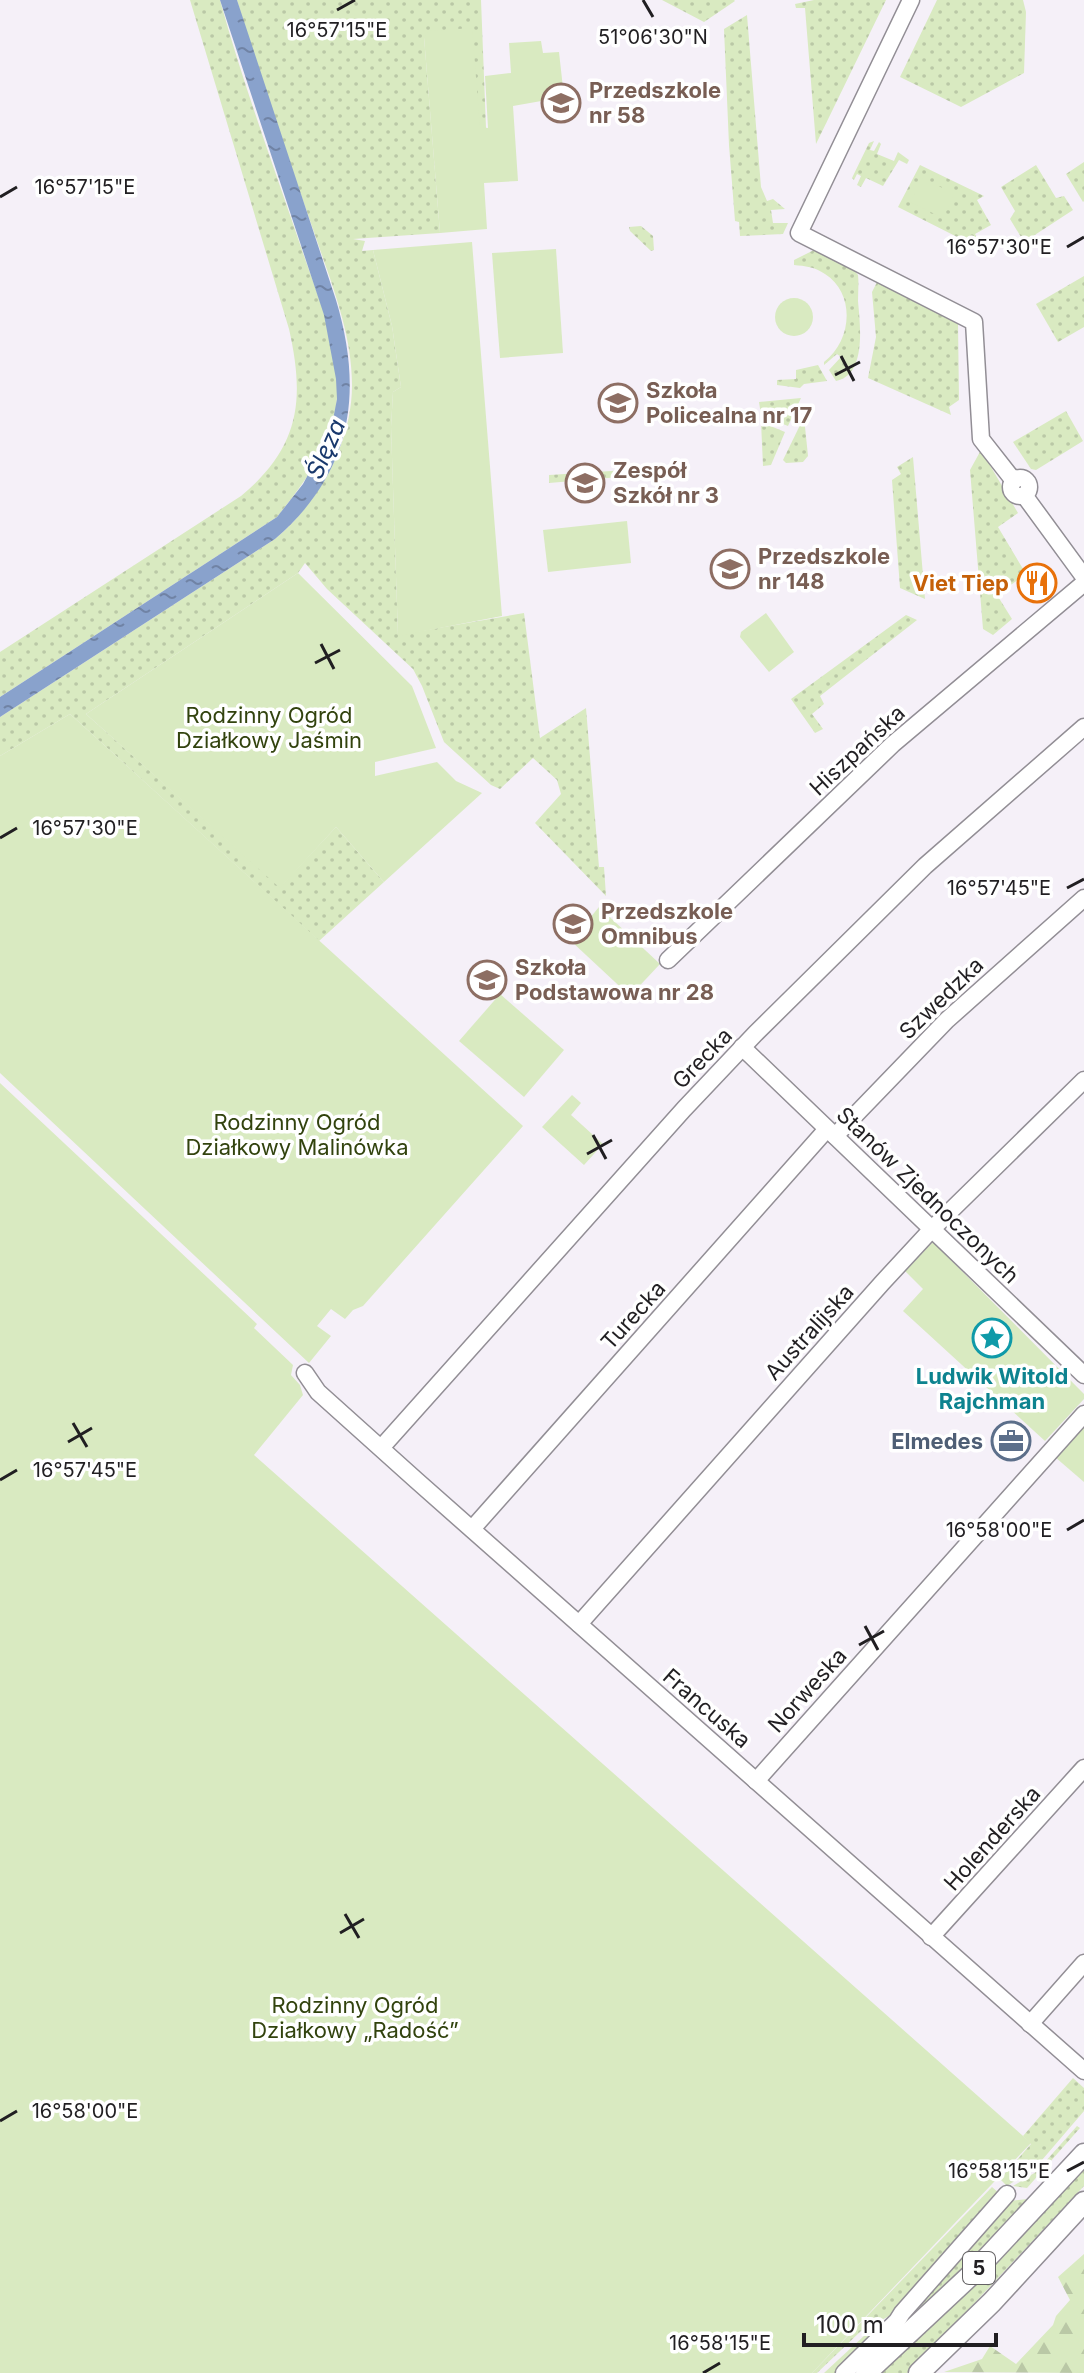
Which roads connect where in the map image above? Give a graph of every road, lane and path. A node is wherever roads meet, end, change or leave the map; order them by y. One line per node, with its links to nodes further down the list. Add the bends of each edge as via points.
1 (911, 0): 2 (street, via 799,233 974,322 981,439)
2 (1084, 580): 5 (street, Hiszpańska, via 893,744)
3 (1084, 727): 6 (street, Grecka, via 925,866)
4 (1084, 898): 8 (street, Szwedzka)
5 (668, 960)
6 (742, 1047): 8 (street, Stanów Zjednoczonych); 13 (street, Grecka)
7 (1084, 1080): 9 (street, Australijska)
8 (831, 1132): 9 (street, Stanów Zjednoczonych); 14 (street, Turecka)
9 (932, 1229): 11 (street, Stanów Zjednoczonych); 15 (street, Australijska)
10 (305, 1373): 13 (street, Francuska, via 318,1392)
11 (1084, 1375)
12 (1084, 1414): 17 (street, Norweska)
13 (381, 1448): 14 (street, Francuska)
14 (472, 1529): 15 (street, Francuska)
15 (579, 1624): 17 (street, Francuska)
16 (1084, 1768): 18 (street, Holenderska)
17 (756, 1781): 18 (street, Francuska)
18 (931, 1937): 20 (street, Francuska)
19 (1084, 1963): 20 (street)
20 (1030, 2024): 21 (street, Francuska)
21 (1084, 2071)
22 (1084, 2154): 26 (main road, 5, via 973,2273)
23 (1007, 2194): 25 (street, via 897,2321)
24 (1084, 2202): 27 (main road, 5)
25 (844, 2373)
26 (866, 2373)
27 (919, 2373)

